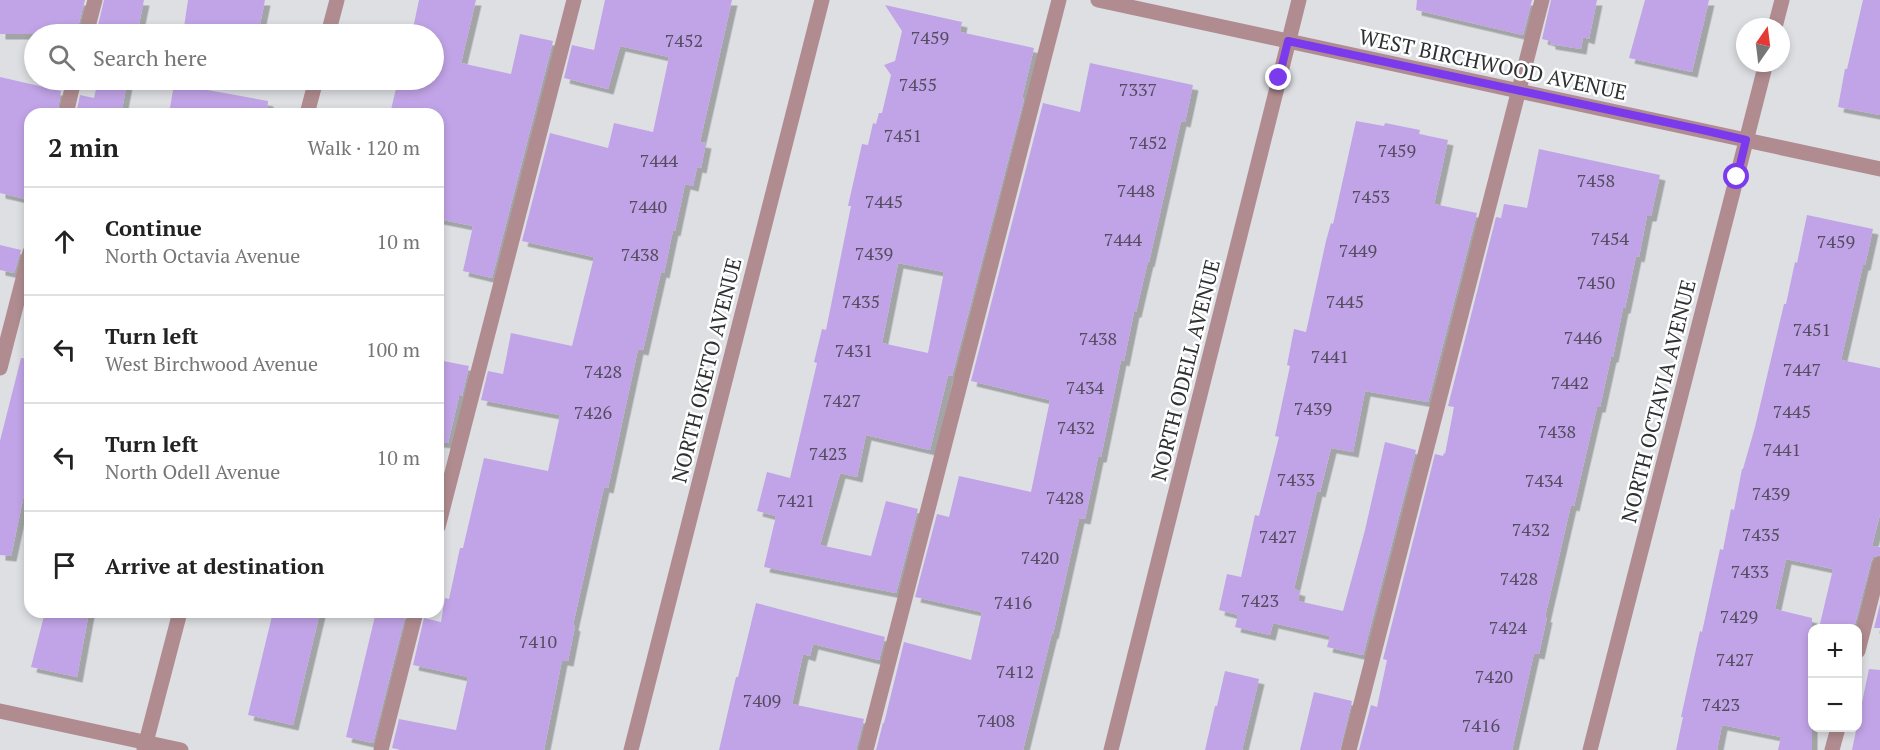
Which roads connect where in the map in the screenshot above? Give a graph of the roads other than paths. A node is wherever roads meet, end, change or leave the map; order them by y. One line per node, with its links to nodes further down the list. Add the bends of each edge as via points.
1 (95, 0): 11 (street)
2 (337, 0): 12 (street)
3 (574, 0): 24 (street)
4 (822, 0): 34 (street, NORTH OKETO AVENUE)
5 (1059, 0): 35 (street)
6 (1098, 0): 13 (street, WEST BIRCHWOOD AVENUE)
7 (1299, 0): 13 (street, NORTH ODELL AVENUE)
8 (1542, 0): 17 (street)
9 (1782, 0): 10 (street)
10 (1777, 18)
11 (89, 24)
12 (331, 24)
13 (1288, 41): 17 (street, WEST BIRCHWOOD AVENUE); 36 (street, NORTH ODELL AVENUE)
14 (1764, 72): 20 (street, NORTH OCTAVIA AVENUE)
15 (72, 90): 18 (street)
16 (313, 90): 19 (street)
17 (1519, 91): 20 (street, WEST BIRCHWOOD AVENUE); 37 (street)
18 (67, 108)
19 (309, 108)
20 (1746, 140): 21 (street, WEST BIRCHWOOD AVENUE); 38 (street, NORTH OCTAVIA AVENUE)
21 (1880, 169)
22 (24, 275): 23 (street)
23 (0, 368)
24 (444, 504)
25 (1880, 564): 28 (street)
26 (178, 618): 31 (street)
27 (414, 618): 33 (street)
28 (1862, 632)
29 (0, 711): 31 (street)
30 (1837, 732): 39 (street)
31 (145, 746): 32 (street)
32 (181, 750)
33 (381, 750)
34 (631, 750)
35 (866, 750)
36 (1111, 750)
37 (1349, 750)
38 (1590, 750)
39 (1832, 750)

